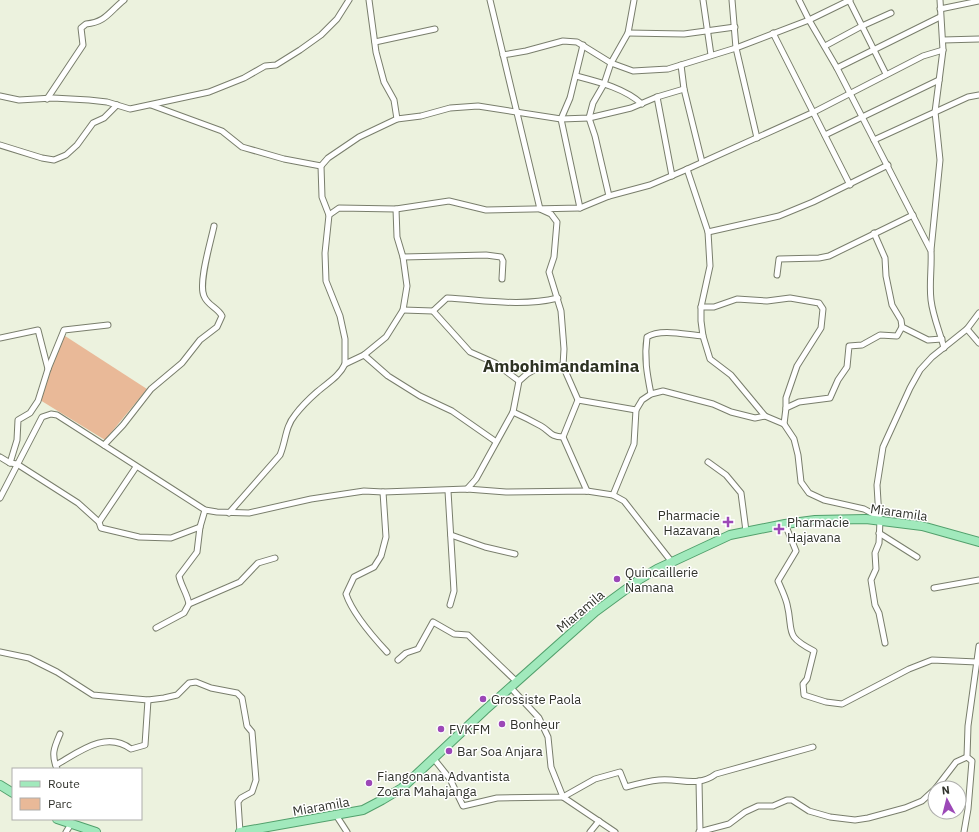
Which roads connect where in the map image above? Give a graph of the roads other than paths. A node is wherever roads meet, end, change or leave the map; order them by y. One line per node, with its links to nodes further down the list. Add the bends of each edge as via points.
1 (124, 0): 43 (street, via 105,19 81,28 82,45)
2 (349, 0): 46 (street, via 337,19 321,35 276,65 265,66 244,78 209,92)
3 (369, 0): 23 (street)
4 (490, 0): 29 (street)
5 (634, 0): 19 (street)
6 (703, 0): 18 (street)
7 (732, 0): 16 (street)
8 (799, 0): 14 (street)
9 (849, 0): 14 (street); 15 (street)
10 (979, 1): 11 (street)
11 (940, 3): 13 (street)
12 (891, 13): 15 (street)
13 (940, 17): 22 (street); 27 (street)
14 (808, 20): 20 (street); 25 (street)
15 (862, 26): 25 (street); 27 (street)
16 (735, 28): 18 (street); 26 (street)
17 (435, 29): 23 (street)
18 (707, 30): 19 (street, via 684,34); 30 (street)
19 (628, 33): 31 (street)
20 (773, 33): 26 (street); 48 (street)
21 (979, 39): 22 (street)
22 (943, 40): 28 (street)
23 (375, 42): 52 (street, via 384,82 394,100)
24 (582, 45): 29 (street, via 563,41 526,52); 31 (street); 35 (street)
25 (825, 46): 33 (street)
26 (736, 48): 30 (street); 55 (street)
27 (875, 49): 33 (street); 34 (street)
28 (943, 50): 34 (street, via 923,56); 36 (street)
29 (503, 55): 47 (street)
30 (711, 55): 32 (street)
31 (611, 64): 32 (street, via 633,71 668,69); 37 (street)
32 (681, 65): 38 (street)
33 (837, 68): 39 (street)
34 (886, 74): 39 (street)
35 (576, 76): 37 (street); 53 (street)
36 (939, 80): 49 (street); 50 (street)
37 (604, 84): 44 (street, via 634,97); 51 (street)
38 (684, 88): 42 (street); 58 (street)
39 (849, 92): 48 (street); 50 (street)
40 (979, 95): 49 (street, via 968,97)
41 (0, 96): 43 (street, via 19,100)
42 (657, 97): 44 (street); 62 (street)
43 (47, 99): 45 (street, via 89,100)
44 (642, 104): 51 (street)
45 (117, 105): 46 (street, via 130,109); 57 (street, via 104,118 93,123 66,155 54,160)
46 (150, 105): 59 (street, via 222,131 242,147)
47 (518, 112): 52 (street, via 478,106 450,108 422,116); 53 (street); 67 (street)
48 (814, 112): 54 (street); 55 (street)
49 (935, 112): 56 (street); 73 (street, via 940,160)
50 (862, 117): 54 (street); 56 (street)
51 (589, 118): 53 (street); 64 (street)
52 (397, 119): 59 (street, via 359,137 328,158)
53 (561, 119): 65 (street)
54 (825, 135): 63 (street)
55 (758, 138): 58 (street)
56 (874, 140): 60 (street)
57 (0, 144)
58 (702, 162): 61 (street)
59 (321, 166): 68 (street, via 322,197)
60 (888, 166): 63 (street); 69 (street)
61 (687, 169): 62 (street); 71 (street)
62 (672, 176): 64 (street)
63 (850, 185): 71 (street, via 779,216)
64 (609, 196): 65 (street)
65 (580, 208): 67 (street)
66 (396, 209): 67 (street, via 449,201 486,210); 68 (street, via 339,208); 74 (street, via 397,237)
67 (540, 209): 77 (street, via 551,214 557,222 554,257 549,272)
68 (329, 215): 91 (street, via 325,253 326,281 340,316 345,339)
69 (912, 215): 72 (street); 73 (street)
70 (214, 226): 104 (street, via 202,292 206,300 218,309 222,316 220,323 200,340 182,363 151,389)
71 (708, 232): 78 (street, via 710,266)
72 (874, 233): 75 (street, via 829,256 779,259); 83 (street, via 884,258 892,305 902,320)
73 (930, 251): 87 (street, via 931,300 936,326)
74 (403, 257): 76 (street, via 501,257); 79 (street, via 408,286)
75 (777, 275)
76 (502, 279)
77 (558, 298): 80 (street, via 516,304 447,298); 92 (street, via 564,349)
78 (701, 307): 85 (street); 97 (street, via 714,307 737,300 767,301 790,298 819,303 823,309 821,328 797,366 786,398)
79 (403, 310): 80 (street); 90 (street, via 386,337)
80 (433, 311): 94 (street, via 470,352 494,363)
81 (979, 313): 84 (street)
82 (108, 325): 93 (street, via 64,330)
83 (902, 327): 87 (street, via 928,340); 97 (street, via 897,336 880,335 862,346 849,346 847,368 830,398 799,402)
84 (967, 329): 88 (street); 89 (street)
85 (703, 336): 95 (street, via 652,334 647,338 644,354); 100 (street, via 710,359 731,375)
86 (0, 338): 93 (street, via 38,330)
87 (942, 339): 89 (street)
88 (979, 343)
89 (944, 348): 118 (street, via 920,370 896,415 883,447 877,485)
90 (364, 355): 91 (street); 103 (street, via 388,376 420,396 452,411)
91 (345, 364): 117 (street, via 341,372 295,414 288,425 280,456)
92 (562, 366): 94 (street, via 541,366); 96 (street)
93 (48, 369): 107 (street, via 38,401 30,413 18,420 17,440)
94 (519, 381): 99 (street)
95 (651, 394): 98 (street, via 642,400); 100 (street, via 663,391 755,418)
96 (578, 400): 98 (street); 102 (street)
97 (786, 408): 101 (street)
98 (636, 410): 114 (street, via 634,444)
99 (513, 412): 102 (street, via 544,427 556,437); 103 (street)
100 (765, 416): 101 (street)
101 (784, 424): 118 (street, via 794,439 800,482 809,493 824,500 864,509)
102 (563, 437): 112 (street)
103 (495, 441): 110 (street, via 476,479)
104 (104, 445): 108 (street, via 57,414 47,415 42,417); 109 (street)
105 (0, 457): 107 (street)
106 (708, 462): 122 (street, via 726,475 741,493)
107 (10, 463): 108 (street)
108 (17, 464): 115 (street); 119 (street, via 78,503)
109 (136, 467): 116 (street); 119 (street)
110 (467, 489): 111 (street); 112 (street, via 506,492)
111 (448, 491): 113 (street); 124 (street)
112 (587, 491): 114 (street)
113 (383, 492): 117 (street, via 364,491 311,499 249,513); 138 (street, via 386,537 381,556 374,567 354,577 346,594 349,603 372,636)
114 (613, 494): 129 (street, via 624,501)
115 (0, 498)
116 (205, 510): 117 (street); 121 (street)
117 (229, 513)
118 (879, 519): 120 (main road, Miaramila, via 826,519); 123 (street); 125 (main road, Miaramila, via 922,526)
119 (99, 522): 121 (street, via 101,528 139,537 159,538 171,538)
120 (785, 524): 122 (main road, Miaramila); 140 (street, via 796,551 778,581 787,604 790,631 798,643 814,651 807,679 803,684 804,695 842,704 909,669 932,660)
121 (200, 527): 132 (street, via 197,552 179,576 181,585 188,595)
122 (746, 531): 129 (main road, Miaramila, via 730,535)
123 (879, 533): 127 (street); 135 (street, via 875,553 876,569 871,580)
124 (451, 536): 126 (street); 133 (street, via 454,591)
125 (979, 542)
126 (515, 554)
127 (917, 557)
128 (275, 558): 132 (street, via 258,563 240,582)
129 (671, 562): 141 (main road, Miaramila, via 640,579 595,612)
130 (979, 580): 131 (street)
131 (934, 588)
132 (189, 604): 134 (street, via 184,613)
133 (450, 605)
134 (156, 628)
135 (885, 643)
136 (979, 646): 140 (street)
137 (0, 652): 142 (street, via 29,658 93,695)
138 (387, 652)
139 (398, 660): 141 (street, via 406,653 418,649 433,622 454,634 468,635)
140 (977, 662): 145 (street, via 968,726)
141 (514, 685): 146 (main road, Miaramila); 153 (street, via 539,718 548,737 551,767)
142 (148, 700): 147 (street, via 145,745 130,749 120,742 92,744); 159 (street, via 177,695 189,682 237,693 242,698 247,726 252,732 256,780 252,792 238,802)
143 (60, 734): 147 (street, via 54,749 53,760)
144 (813, 747): 149 (street, via 716,774)
145 (967, 757): 148 (street, via 956,762); 164 (street, via 972,761)
146 (434, 759): 153 (street, via 450,779 463,806 497,798); 154 (main road, Miaramila, via 402,788 382,800 362,810)
147 (56, 767)
148 (941, 780)
149 (699, 782): 153 (street, via 661,780 626,787 620,772 595,779); 163 (street)
150 (0, 785): 151 (main road)
151 (12, 792)
152 (927, 796): 163 (street, via 905,808 855,820 809,811 792,800 787,800 772,806 758,806 730,824)
153 (563, 797): 155 (street)
154 (336, 815): 159 (main road, Miaramila); 160 (street)
155 (599, 821): 161 (street); 162 (street)
156 (68, 822): 157 (street); 158 (main road)
157 (66, 832)
158 (96, 832)
159 (240, 832)
160 (347, 832)
161 (590, 832)
162 (615, 832)
163 (700, 832)
164 (964, 832)

